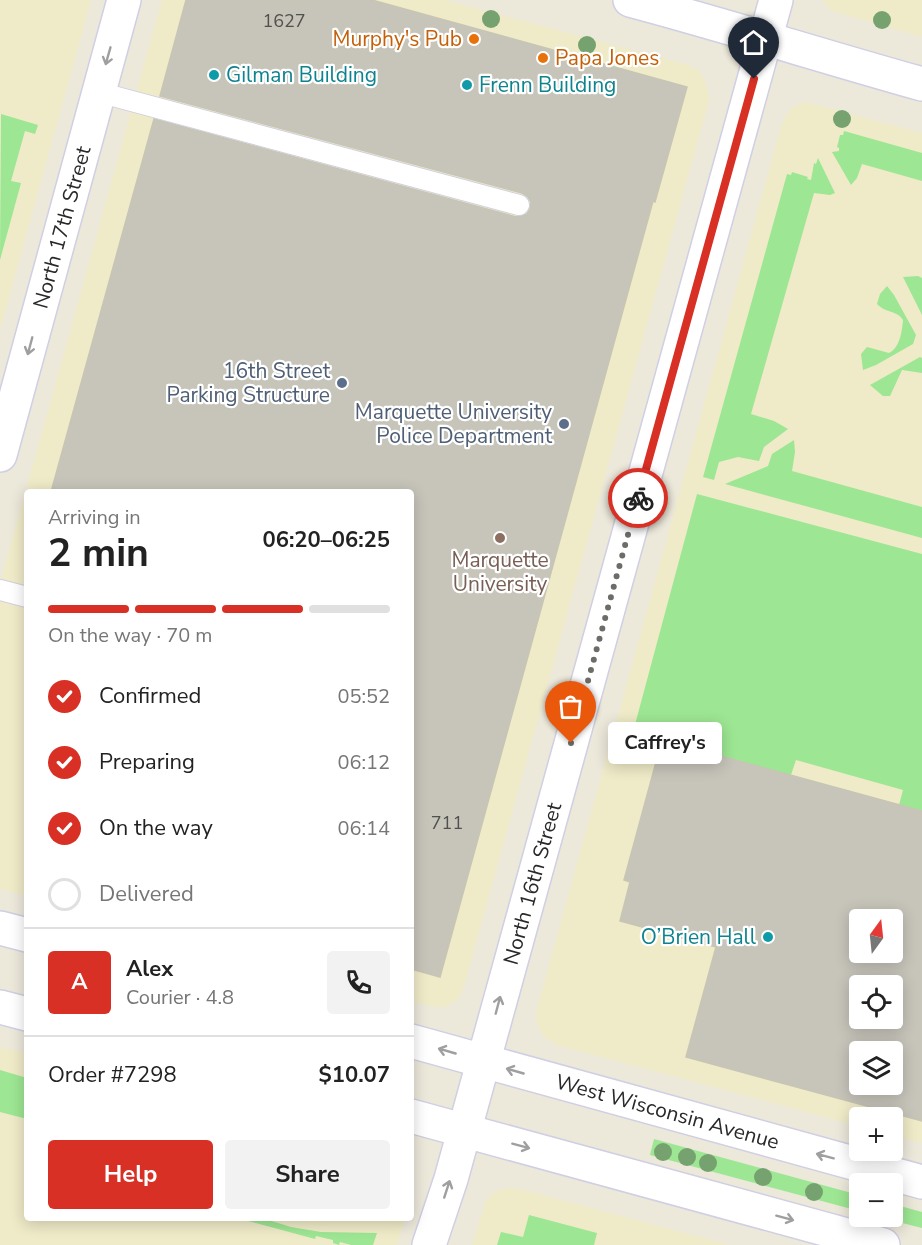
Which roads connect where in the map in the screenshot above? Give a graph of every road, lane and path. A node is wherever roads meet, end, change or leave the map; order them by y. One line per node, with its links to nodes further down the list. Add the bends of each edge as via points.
1 (124, 0): 6 (main road, North 17th Street, one-way to 6)
2 (630, 0): 4 (main road)
3 (776, 0): 4 (main road, North 16th Street)
4 (766, 38): 5 (main road); 16 (main road, North 16th Street, one-way to 4)
5 (922, 84)
6 (98, 92): 7 (lane); 8 (main road, North 17th Street, one-way to 8)
7 (519, 205)
8 (0, 455)
9 (0, 590): 10 (lane)
10 (24, 596)
11 (0, 928): 12 (main road)
12 (24, 934)
13 (0, 1007): 14 (main road)
14 (24, 1013)
15 (414, 1042): 16 (main road, West Wisconsin Avenue, one-way to 15)
16 (483, 1061): 18 (main road, North 16th Street); 19 (main road, West Wisconsin Avenue, one-way to 16)
17 (414, 1117): 18 (main road)
18 (464, 1131): 20 (main road, North 16th Street, one-way to 18); 21 (main road, one-way to 21)
19 (922, 1182)
20 (429, 1245)
21 (883, 1245)

